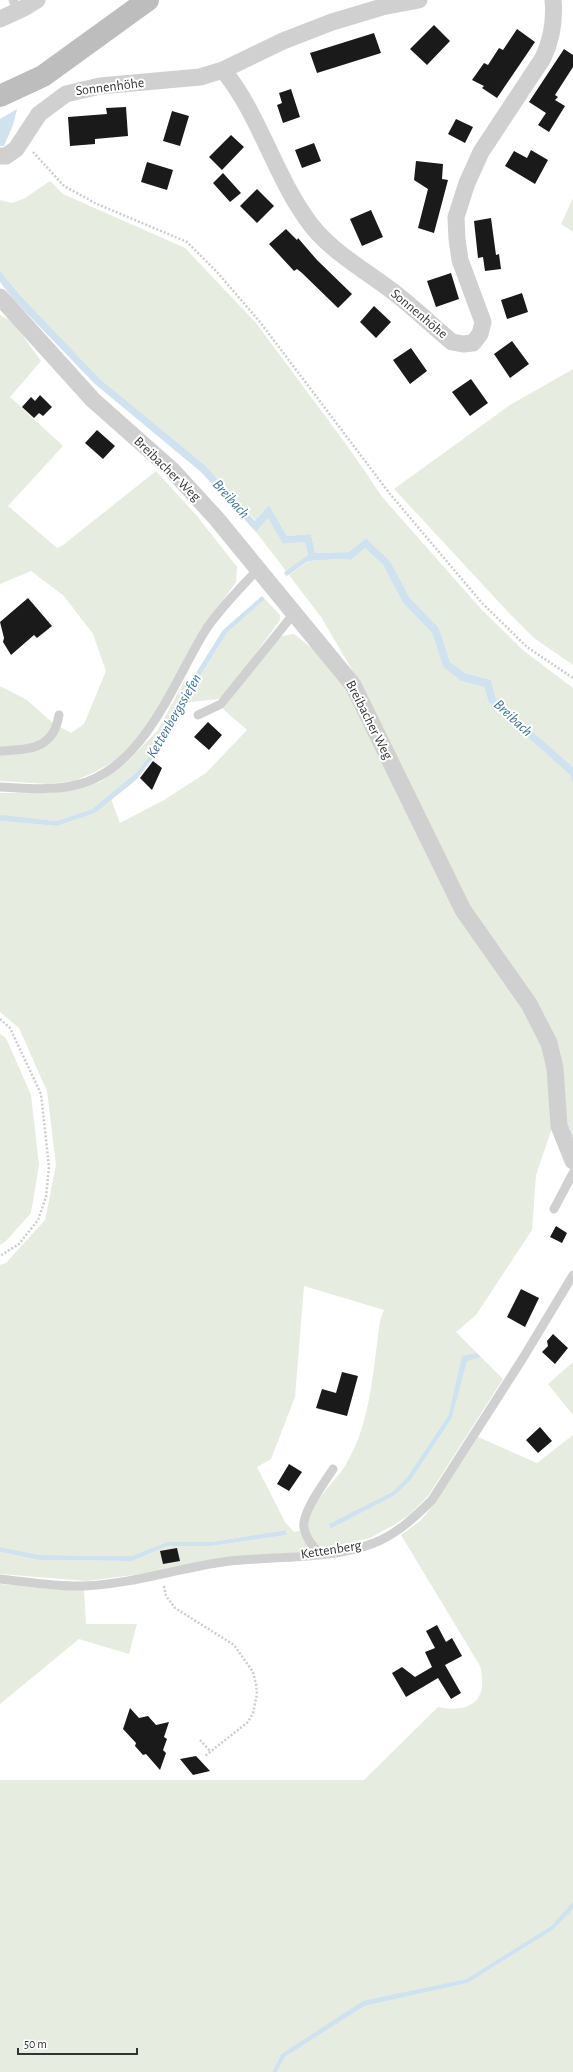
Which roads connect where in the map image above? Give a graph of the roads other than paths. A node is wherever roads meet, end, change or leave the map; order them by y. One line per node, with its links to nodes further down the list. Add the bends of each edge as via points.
1 (37, 0): 5 (street)
2 (148, 0): 8 (main road, via 43,76)
3 (419, 0): 7 (street, Sonnenhöhe, via 382,7 332,22 283,41)
4 (553, 0): 7 (street, Sonnenhöhe, via 553,29 550,43 481,152 456,217 460,260 482,322 480,334 473,343 452,342 396,294 354,264 306,219 250,109 234,82)
5 (15, 6): 6 (street)
6 (0, 19)
7 (223, 70): 9 (street, Sonnenhöhe, via 200,77 100,86 66,94 39,114 16,149 6,156)
8 (0, 96)
9 (0, 156)
10 (0, 298): 11 (street, Breibacher Weg, via 93,400 172,470)
11 (258, 568): 12 (street, Breibacher Weg); 16 (lane, via 205,631 145,736 112,768 98,777 76,785 48,788)
12 (294, 612): 14 (lane, via 221,704); 17 (street, Breibacher Weg, via 353,685 463,910 536,1017 549,1043 554,1062 559,1126)
13 (60, 715): 15 (lane, via 57,726 47,742 28,749)
14 (198, 716)
15 (0, 751)
16 (0, 787)
17 (573, 1161)
18 (573, 1173): 19 (lane)
19 (554, 1209)
20 (573, 1275): 22 (lane, Kettenberg, via 432,1500 398,1530 374,1543 350,1550)
21 (333, 1469): 22 (lane, via 308,1508 303,1526 310,1543)
22 (320, 1554): 23 (lane, Kettenberg, via 230,1561 166,1574 84,1586)
23 (0, 1579)

